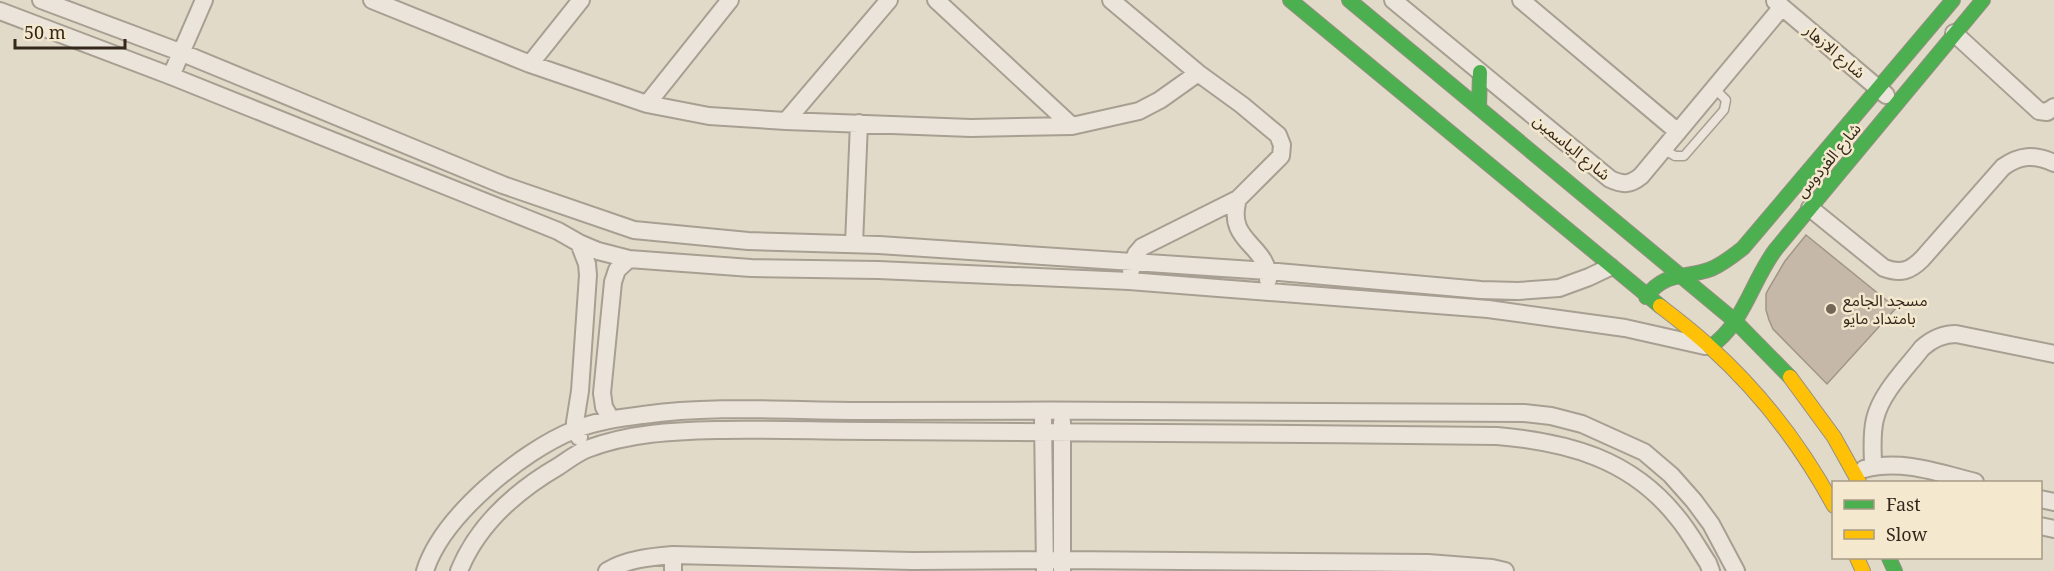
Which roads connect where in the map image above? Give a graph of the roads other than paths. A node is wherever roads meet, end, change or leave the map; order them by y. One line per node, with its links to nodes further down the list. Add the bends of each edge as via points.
1 (41, 0): 20 (street)
2 (204, 0): 20 (street)
3 (372, 0): 18 (street)
4 (420, 0): 18 (street)
5 (581, 0): 21 (street)
6 (730, 0): 28 (street)
7 (889, 0): 31 (street)
8 (936, 0): 33 (street)
9 (1111, 0): 23 (street)
10 (1290, 0): 44 (street)
11 (1349, 0): 30 (street)
12 (1393, 0): 22 (street, شارع الياسمين)
13 (1521, 0): 34 (street)
14 (1953, 0): 26 (street, شارع الفردوس)
15 (1983, 0): 19 (street, شارع الفردوس)
16 (1778, 3): 25 (street, شارع الياسمين); 26 (street, شارع الازهار)
17 (0, 11): 24 (street)
18 (410, 14): 21 (street)
19 (1954, 33): 27 (street, شارع الفردوس); 29 (street, via 2039,111 2047,112)
20 (180, 52): 24 (street); 40 (street, via 503,185 634,230 748,241)
21 (530, 64): 28 (street)
22 (1480, 72): 30 (street); 35 (street, شارع الياسمين, via 1621,184 1632,183 1641,176)
23 (1198, 73): 33 (street, via 1139,111); 37 (street, via 1281,140 1281,156)
24 (171, 76): 39 (street, via 558,231)
25 (1714, 88): 34 (street, شارع الياسمين); 35 (lane, via 1726,100 1724,110 1684,156 1675,156)
26 (1879, 89): 27 (street, شارع الازهار); 47 (street, شارع الفردوس, via 1734,256 1707,271)
27 (1896, 103): 38 (street, شارع الفردوس)
28 (647, 104): 31 (street, via 709,116)
29 (2054, 106)
30 (1479, 108): 47 (street)
31 (786, 121): 32 (street)
32 (859, 123): 33 (street, via 972,128); 40 (street)
33 (1072, 126)
34 (1678, 132): 35 (street, شارع الياسمين)
35 (1663, 148)
36 (2054, 163): 38 (street, via 2029,157 2015,159 2003,167 1922,259 1912,269 1898,272 1884,268)
37 (1238, 199): 43 (street, via 1149,242); 46 (street, via 1238,229)
38 (1810, 208): 51 (street, شارع الفردوس, via 1764,266)
39 (579, 243): 42 (street); 58 (street, via 588,275)
40 (854, 244): 41 (street)
41 (879, 245): 43 (street); 45 (street)
42 (629, 259): 45 (street, via 751,268); 57 (street, via 617,270 613,282 602,393)
43 (1132, 262): 46 (street); 48 (street)
44 (1610, 267): 46 (street, via 1559,288 1518,291); 50 (street)
45 (878, 270): 48 (street)
46 (1268, 271): 49 (street)
47 (1677, 274): 50 (street, شارع الفردوس, via 1660,281); 51 (street)
48 (1129, 281): 49 (street)
49 (1268, 292): 52 (street, via 1488,309 1625,328)
50 (1646, 297): 52 (street)
51 (1735, 321): 52 (street, شارع الفردوس, via 1725,337); 64 (street, via 1808,398)
52 (1710, 347): 66 (street, via 1785,426)
53 (2054, 354): 63 (street, via 1956,334 1929,342 1879,408 1873,432)
54 (1042, 409): 55 (street); 57 (street, via 740,409 674,411); 59 (street)
55 (1062, 409): 56 (street); 60 (street)
56 (1313, 411): 61 (street); 78 (street, via 1524,412 1582,424 1644,452 1671,475 1711,524)
57 (610, 419): 58 (street)
58 (575, 429): 62 (street); 73 (street, via 538,448 474,499 437,545)
59 (1043, 430): 60 (street); 62 (street, via 693,431 654,433); 71 (street)
60 (1062, 431): 61 (street); 69 (street)
61 (1311, 434): 77 (street, via 1497,436 1534,439 1578,450 1626,471 1653,491 1677,517)
62 (585, 450): 74 (street, via 517,494 491,518 472,543)
63 (1873, 467): 64 (street); 65 (street, via 1904,465)
64 (1856, 477)
65 (1967, 481)
66 (1832, 504)
67 (673, 563): 68 (street); 75 (street, via 640,558)
68 (790, 565): 70 (street)
69 (1062, 565): 71 (street); 72 (street)
70 (912, 566): 71 (street)
71 (1045, 566)
72 (1195, 566): 76 (street, via 1428,562)
73 (425, 571)
74 (459, 571)
75 (607, 571)
76 (1505, 571)
77 (1711, 571)
78 (1736, 571)

